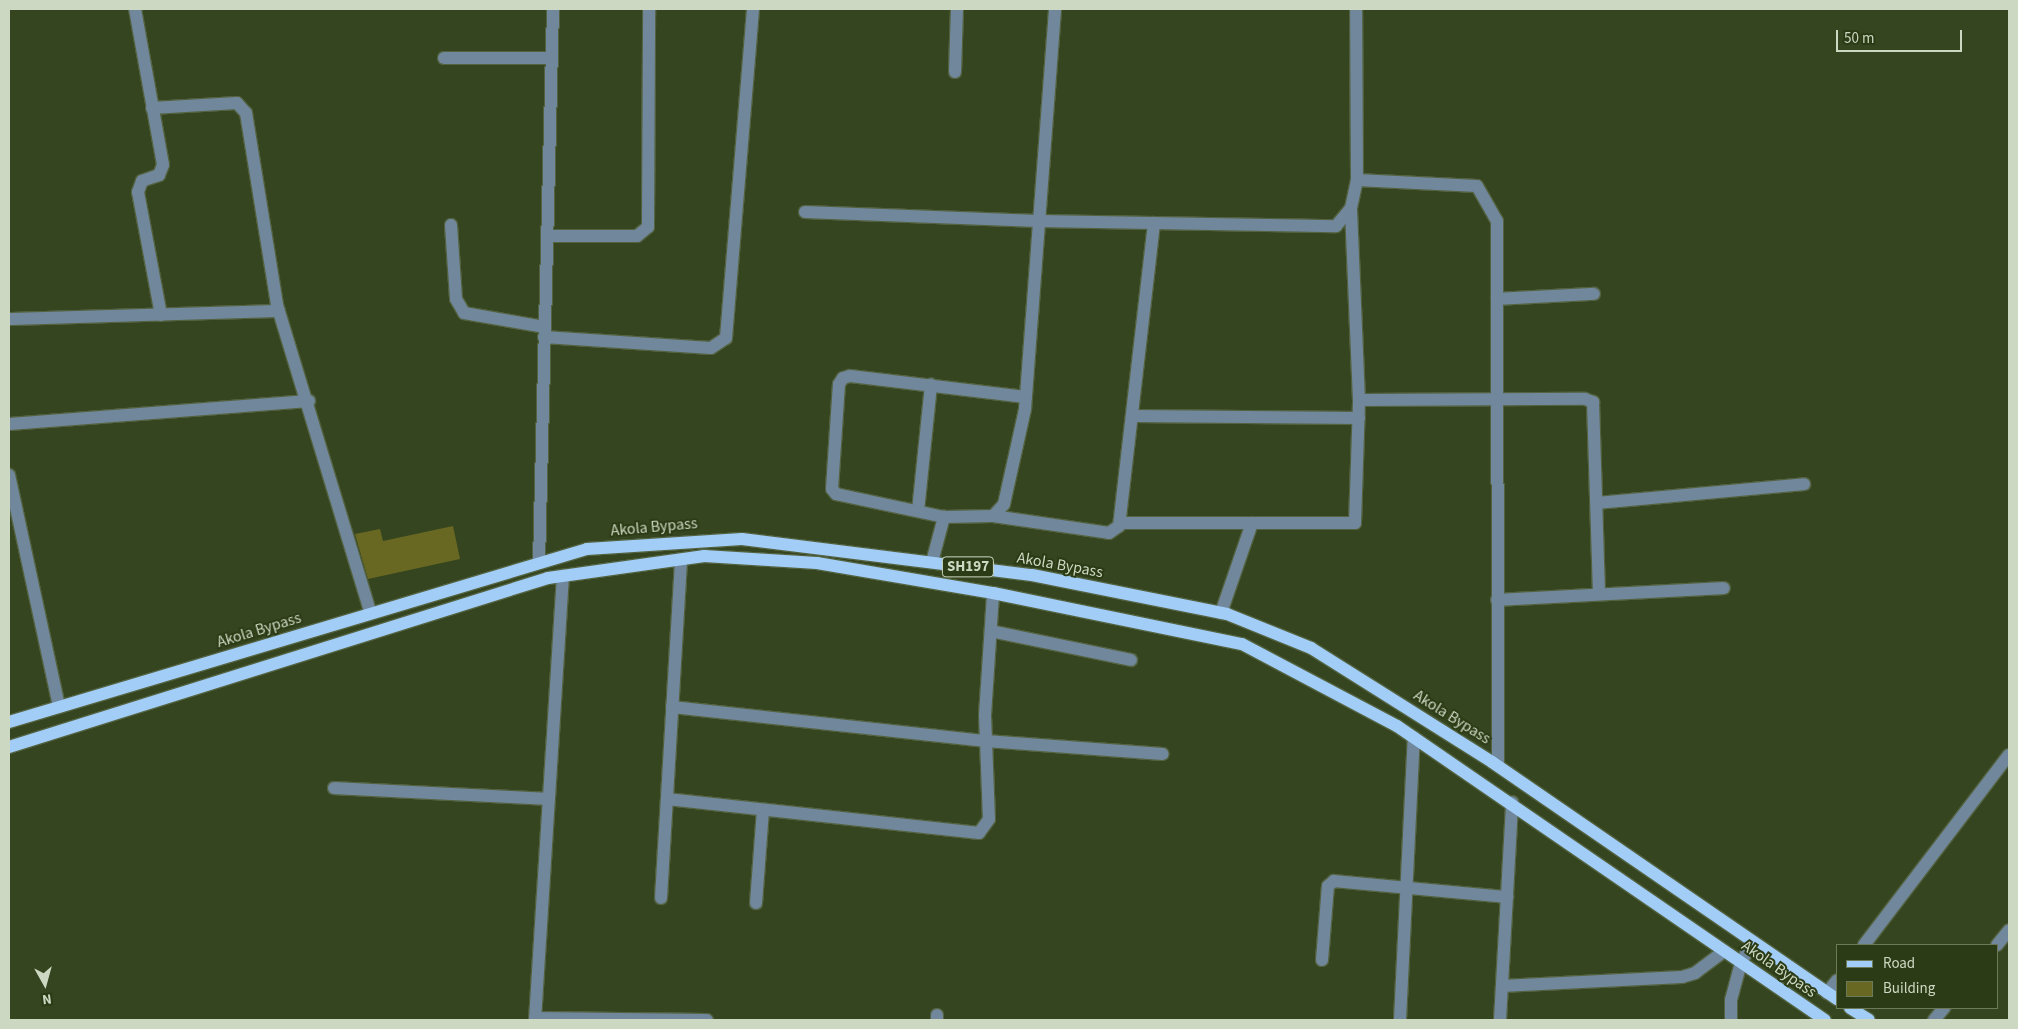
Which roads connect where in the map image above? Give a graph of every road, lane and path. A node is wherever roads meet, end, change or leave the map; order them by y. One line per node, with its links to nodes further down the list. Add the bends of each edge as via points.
1 (135, 9): 11 (street)
2 (554, 9): 9 (street)
3 (649, 9): 18 (street, via 648,227 637,236)
4 (752, 9): 24 (street, via 726,338 711,348)
5 (957, 9): 10 (street)
6 (1055, 9): 15 (street)
7 (1356, 9): 12 (street)
8 (444, 58): 9 (street)
9 (552, 58): 18 (street)
10 (955, 72)
11 (152, 108): 21 (street, via 237,103 243,106); 22 (street, via 162,170 142,181 138,192)
12 (1357, 180): 13 (street); 20 (street, via 1477,186 1497,221)
13 (1351, 208): 16 (street, via 1336,226); 27 (street)
14 (805, 212): 15 (street)
15 (1038, 221): 16 (street); 26 (street)
16 (1154, 223): 30 (street)
17 (451, 225): 24 (street, via 456,299 464,313)
18 (547, 236): 24 (street)
19 (1594, 294): 20 (street)
20 (1497, 299): 28 (street)
21 (279, 311): 22 (street); 29 (street)
22 (161, 315): 23 (street)
23 (9, 319)
24 (544, 332): 42 (street, via 544,466)
25 (931, 385): 26 (street); 36 (street); 36 (street, via 850,376 839,384 832,489 836,494)
26 (1026, 397): 37 (street, via 1004,504)
27 (1359, 400): 28 (street); 31 (street)
28 (1497, 400): 35 (street, via 1585,399 1593,402); 48 (street)
29 (309, 402): 32 (street); 49 (street)
30 (1132, 416): 31 (street); 39 (street)
31 (1359, 418): 40 (street, via 1355,523)
32 (9, 424)
33 (9, 475): 53 (street)
34 (1804, 484): 35 (street)
35 (1597, 503): 47 (street)
36 (918, 511): 38 (street)
37 (993, 516): 38 (street); 39 (street, via 1109,533)
38 (944, 517): 43 (street)
39 (1120, 522): 40 (street)
40 (1252, 524): 50 (street)
41 (681, 560): 44 (main road, Akola Bypass / SH197); 46 (main road, Akola Bypass / SH197, via 704,556 817,563); 54 (street)
42 (539, 562): 43 (main road, Akola Bypass / SH197, via 587,549 732,538); 49 (main road, Akola Bypass / SH197)
43 (932, 562): 50 (main road, Akola Bypass / SH197, via 1037,576)
44 (563, 576): 58 (main road, Akola Bypass / SH197, via 493,594); 66 (street)
45 (1724, 588): 47 (street)
46 (993, 593): 51 (street); 56 (main road, Akola Bypass / SH197, via 1242,644)
47 (1599, 594): 48 (street)
48 (1497, 600): 62 (street)
49 (370, 612): 53 (main road, Akola Bypass / SH197)
50 (1221, 613): 59 (main road, Akola Bypass / SH197, via 1311,648)
51 (991, 631): 52 (street); 57 (street)
52 (1131, 660)
53 (59, 707): 55 (main road, Akola Bypass / SH197)
54 (672, 707): 57 (street); 65 (street)
55 (9, 722)
56 (1414, 737): 63 (main road, Akola Bypass / SH197); 69 (street)
57 (986, 741): 60 (street); 68 (street, via 989,819 979,833)
58 (9, 747)
59 (1474, 750): 62 (main road, Akola Bypass / SH197); 63 (main road)
60 (1163, 754)
61 (2009, 755): 75 (street)
62 (1498, 766): 74 (main road, Akola Bypass / SH197)
63 (1468, 773): 67 (main road, Akola Bypass / SH197)
64 (334, 788): 66 (street)
65 (667, 798): 68 (street); 71 (street)
66 (549, 799): 85 (street)
67 (1512, 802): 70 (street); 77 (main road, Akola Bypass / SH197)
68 (763, 810): 72 (street)
69 (1406, 885): 70 (street); 78 (street, via 1330,883); 87 (street)
70 (1507, 897): 81 (street)
71 (661, 898)
72 (756, 903)
73 (2009, 930): 76 (street)
74 (1752, 942): 79 (street); 82 (main road, Akola Bypass / SH197)
75 (1865, 944)
76 (1997, 944)
77 (1724, 951): 79 (main road, Akola Bypass / SH197); 81 (street, via 1695,973 1682,977)
78 (1322, 960)
79 (1741, 962): 89 (street, via 1731,1000); 90 (main road, Akola Bypass / SH197)
80 (1836, 983): 82 (street)
81 (1502, 986): 88 (street)
82 (1832, 996)
83 (1852, 1009): 91 (main road)
84 (1943, 1009): 92 (street)
85 (535, 1019): 86 (street)
86 (707, 1020)
87 (1400, 1020)
88 (1500, 1020)
89 (1731, 1020)
90 (1825, 1020)
91 (1869, 1020)
92 (1934, 1020)

